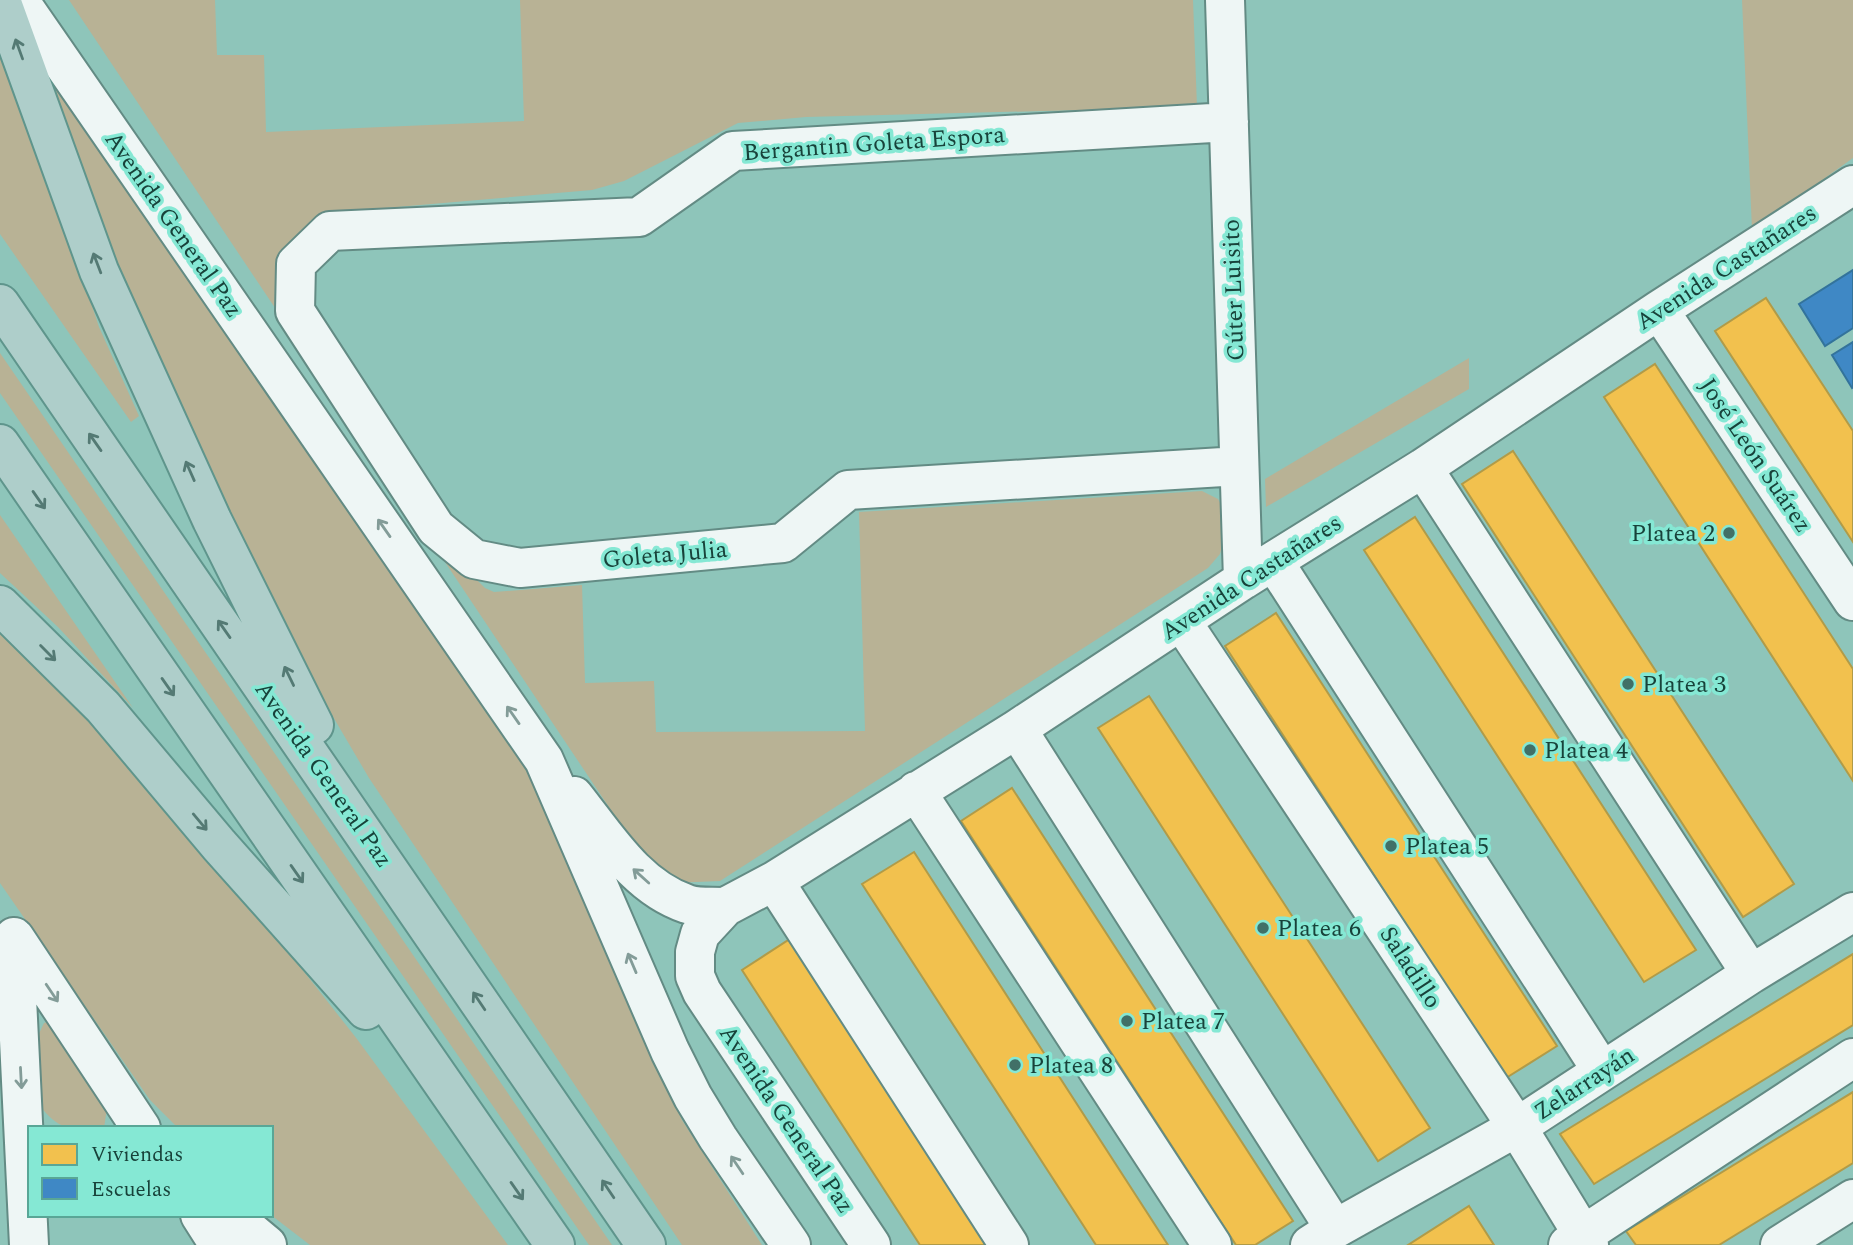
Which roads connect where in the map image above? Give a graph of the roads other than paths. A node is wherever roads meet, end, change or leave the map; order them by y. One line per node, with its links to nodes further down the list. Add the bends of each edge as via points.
1 (1, 0): 19 (highway, one-way to 1, via 212,520 99,271)
2 (19, 0): 17 (street, Avenida General Paz, one-way to 2)
3 (1225, 0): 4 (street, Cúter Luisito)
4 (1228, 121): 6 (street, Bergantin Goleta Espora, via 733,151 639,217); 10 (street, Cúter Luisito)
5 (1853, 185): 8 (street, Avenida Castañares)
6 (330, 231): 10 (street, Goleta Julia, via 296,264 295,310 436,528 474,559 520,568 783,543 848,489)
7 (0, 304): 19 (highway, Avenida General Paz, one-way to 7)
8 (1659, 310): 11 (street, Avenida Castañares); 13 (street, José León Suárez)
9 (0, 444): 30 (highway, one-way to 30)
10 (1239, 466): 12 (street, Cúter Luisito)
11 (1423, 468): 12 (street, Avenida Castañares); 24 (street)
12 (1259, 571): 15 (street, Avenida Castañares); 27 (street)
13 (1853, 601)
14 (0, 605): 30 (highway, one-way to 30, via 103,707 219,845)
15 (1182, 622): 16 (street, Avenida Castañares); 29 (street, Saladillo)
16 (1017, 729): 18 (street, Avenida Castañares); 35 (street)
17 (544, 760): 21 (street, Avenida General Paz, one-way to 17, via 690,905 662,893 637,874); 42 (street, Avenida General Paz, one-way to 17, via 693,1097)
18 (916, 791): 20 (street, Avenida Castañares); 45 (street)
19 (373, 847): 41 (highway, Avenida General Paz, one-way to 19)
20 (774, 881): 21 (street, Avenida Castañares); 44 (street)
21 (725, 907): 25 (street, Avenida Castañares, via 700,934 695,952 695,976)
22 (1853, 912): 24 (street, Zelarrayán)
23 (7, 926): 28 (street, one-way to 28); 31 (street, one-way to 31)
24 (1751, 974): 27 (street, Zelarrayán)
25 (702, 992): 43 (street, Avenida General Paz)
26 (1853, 1058): 36 (street)
27 (1602, 1071): 29 (street, Zelarrayán)
28 (140, 1126)
29 (1517, 1127): 35 (street, Zelarrayán); 36 (street, Saladillo)
30 (479, 1137): 40 (highway, one-way to 40)
31 (18, 1153): 37 (street)
32 (1853, 1199): 46 (street)
33 (201, 1217): 38 (street)
34 (233, 1217): 39 (street)
35 (1323, 1237)
36 (1580, 1242)
37 (29, 1245)
38 (219, 1245)
39 (267, 1245)
40 (555, 1245)
41 (646, 1245)
42 (791, 1245)
43 (871, 1245)
44 (1009, 1245)
45 (1212, 1245)
46 (1780, 1245)

